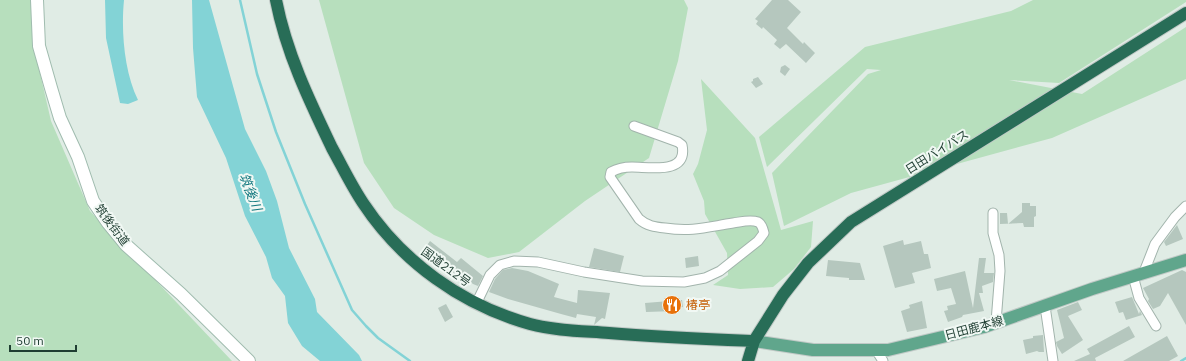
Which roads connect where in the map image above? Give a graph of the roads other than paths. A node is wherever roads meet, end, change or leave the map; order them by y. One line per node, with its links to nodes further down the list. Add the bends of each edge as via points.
1 (37, 0): 15 (street, 筑後街道, via 39,46 50,88 94,201 126,245 181,294)
2 (276, 0): 9 (highway, 国道212号, via 290,54 316,114 362,202 401,250 449,289)
3 (1186, 13): 13 (highway, 日田バイパス, via 851,222 808,263 783,295)
4 (634, 126): 9 (street, via 678,142 684,152 674,166 646,169 617,168 611,172 610,177 639,219 645,224 681,230 748,221 758,222 764,233 758,240 720,271 705,278 684,282 642,281 538,262 514,261 500,265 490,275)
5 (1186, 206): 8 (street, via 1174,217)
6 (993, 213): 11 (street, via 993,233 1000,271)
7 (1186, 260): 8 (main road, 日田鹿本線)
8 (1138, 274): 10 (main road, 日田鹿本線); 12 (street, via 1139,298)
9 (476, 304): 13 (highway, 国道212号, via 532,324 562,330)
10 (1045, 306): 11 (main road, 日田鹿本線); 18 (street)
11 (996, 322): 14 (main road, 日田鹿本線, via 888,350)
12 (1156, 326)
13 (754, 341): 14 (main road, 日田鹿本線, via 813,350); 16 (highway, 日田バイパス)
14 (876, 350): 17 (street)
15 (249, 361)
16 (748, 361)
17 (882, 361)
18 (1053, 361)

